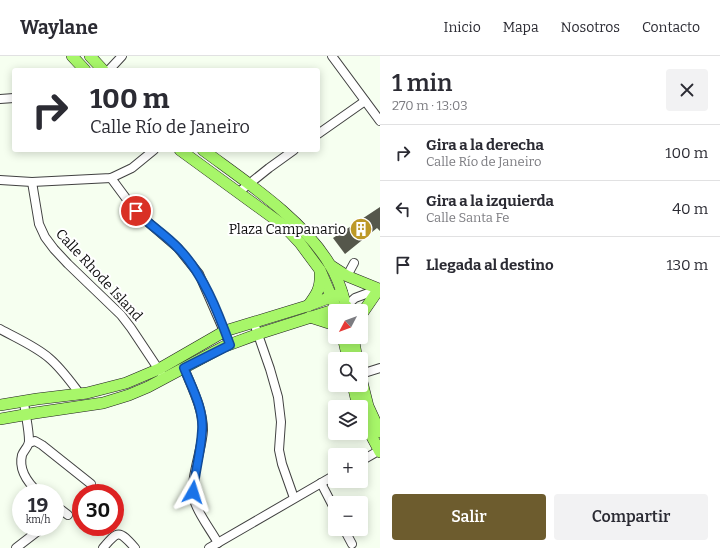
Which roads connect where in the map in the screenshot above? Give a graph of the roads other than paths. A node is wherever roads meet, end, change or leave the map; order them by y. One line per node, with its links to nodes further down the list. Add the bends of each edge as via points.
1 (72, 56): 5 (main road)
2 (90, 56): 6 (main road)
3 (122, 56): 7 (street)
4 (332, 56): 10 (street)
5 (83, 68)
6 (101, 68)
7 (111, 68)
8 (12, 98): 9 (street)
9 (0, 99)
10 (365, 101): 11 (street); 12 (street)
11 (380, 121)
12 (320, 133)
13 (152, 152): 17 (street, via 132,168)
14 (183, 152): 21 (main road)
15 (206, 152): 20 (main road)
16 (291, 152): 20 (street)
17 (111, 178): 19 (street); 37 (street, via 142,218 178,248 199,274)
18 (0, 180): 19 (street)
19 (32, 182): 40 (street, Calle Rhode Island, via 39,224 45,238 121,315)
20 (248, 183): 21 (street); 23 (main road, via 297,223)
21 (238, 192): 24 (main road, via 283,225)
22 (354, 263): 25 (street)
23 (330, 265): 25 (main road); 27 (main road)
24 (320, 270): 27 (main road); 33 (main road, via 321,282)
25 (347, 276): 26 (main road)
26 (380, 289): 28 (street); 31 (main road)
27 (337, 295): 28 (street); 29 (main road); 33 (main road)
28 (355, 298): 30 (street)
29 (340, 304)
30 (347, 304)
31 (368, 306)
32 (328, 310): 33 (main road)
33 (308, 312): 34 (main road); 35 (main road); 38 (main road)
34 (254, 322): 37 (main road); 38 (street)
35 (328, 322)
36 (0, 329): 46 (street, via 48,357)
37 (225, 332): 39 (street); 40 (main road)
38 (258, 334): 39 (main road); 61 (street, via 278,397 279,450)
39 (230, 345): 41 (main road)
40 (158, 368): 44 (street, Calle Rhode Island); 46 (main road, via 126,383)
41 (184, 368): 44 (main road); 66 (street, via 201,414 202,430 194,500)
42 (380, 368): 43 (street)
43 (368, 372)
44 (163, 380): 49 (main road, via 103,403)
45 (364, 392): 52 (main road)
46 (80, 394): 47 (main road)
47 (24, 401): 48 (main road); 49 (street)
48 (0, 405)
49 (26, 414): 50 (main road); 53 (street)
50 (0, 420)
51 (368, 429): 54 (main road)
52 (380, 432)
53 (29, 443): 58 (street, via 22,456 22,467); 59 (street, via 35,441 42,445)
54 (380, 451): 55 (street)
55 (368, 457)
56 (328, 479): 57 (street)
57 (321, 483): 60 (street); 61 (street)
58 (29, 484)
59 (91, 484)
60 (328, 496)
61 (294, 498): 66 (street)
62 (64, 512): 63 (street)
63 (68, 515)
64 (32, 536): 68 (street)
65 (348, 536): 67 (street)
66 (218, 543): 71 (street)
67 (352, 544)
68 (16, 548)
69 (103, 548): 70 (street, via 112,537 121,534)
70 (135, 548)
71 (209, 548)

